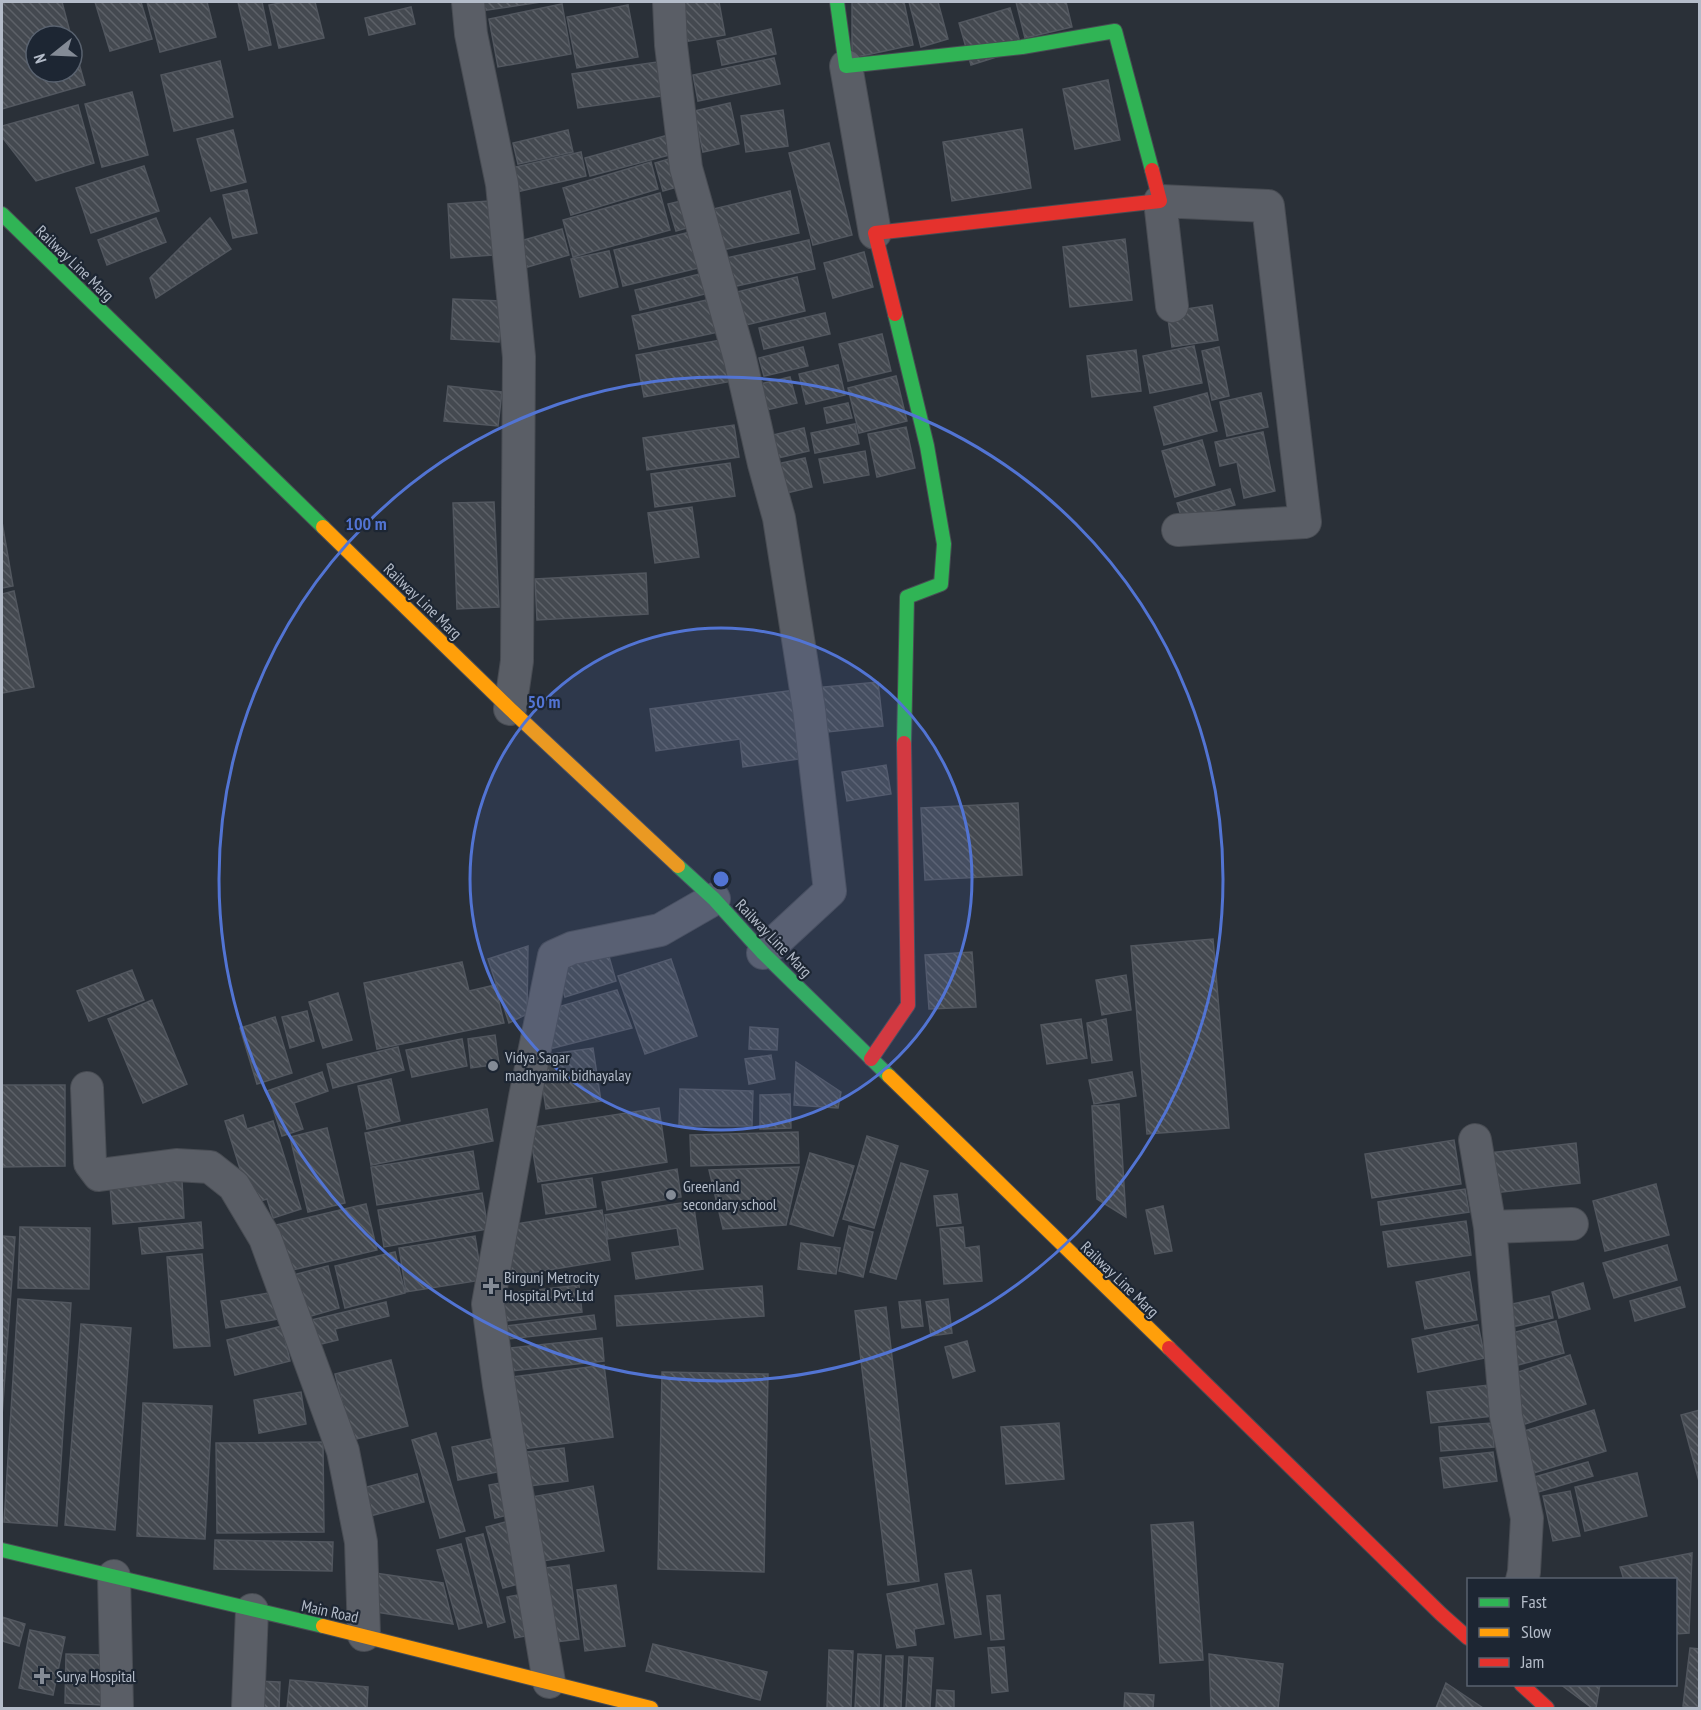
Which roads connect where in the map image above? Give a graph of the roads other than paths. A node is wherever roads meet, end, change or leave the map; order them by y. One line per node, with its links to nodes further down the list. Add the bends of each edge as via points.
1 (468, 2): 10 (street, via 502,184 519,357 517,661)
2 (669, 2): 12 (street, via 686,168 740,359 779,518 809,709 830,891)
3 (837, 2): 4 (main road)
4 (846, 66): 5 (main road, via 1022,47 1115,31); 7 (street)
5 (1160, 201): 7 (main road); 8 (street); 9 (street, via 1268,206 1305,522)
6 (2, 214): 10 (main road, Railway Line Marg)
7 (875, 233): 13 (main road, via 927,446 944,544 941,584 907,597 904,706 908,1005)
8 (1172, 306)
9 (1178, 530)
10 (510, 709): 11 (main road, Railway Line Marg)
11 (714, 899): 12 (main road, Railway Line Marg); 24 (street, via 660,930 572,948 554,956 488,1304)
12 (763, 953): 13 (main road, Railway Line Marg)
13 (872, 1059): 23 (main road, Railway Line Marg)
14 (87, 1088): 22 (street, via 90,1163 99,1175 177,1165 210,1167 234,1185 265,1238 343,1451 361,1542)
15 (1474, 1140): 17 (street)
16 (1572, 1224): 17 (street)
17 (1490, 1227): 20 (street, via 1506,1416 1527,1518)
18 (2, 1550): 19 (main road, Main Road)
19 (114, 1576): 21 (main road, Main Road); 26 (street)
20 (1522, 1578)
21 (252, 1610): 22 (main road, Main Road); 27 (street)
22 (364, 1635): 24 (main road, Main Road)
23 (1467, 1637)
24 (549, 1682): 28 (main road, Main Road)
25 (1523, 1686): 29 (main road)
26 (117, 1708)
27 (248, 1708)
28 (651, 1708)
29 (1548, 1708)

